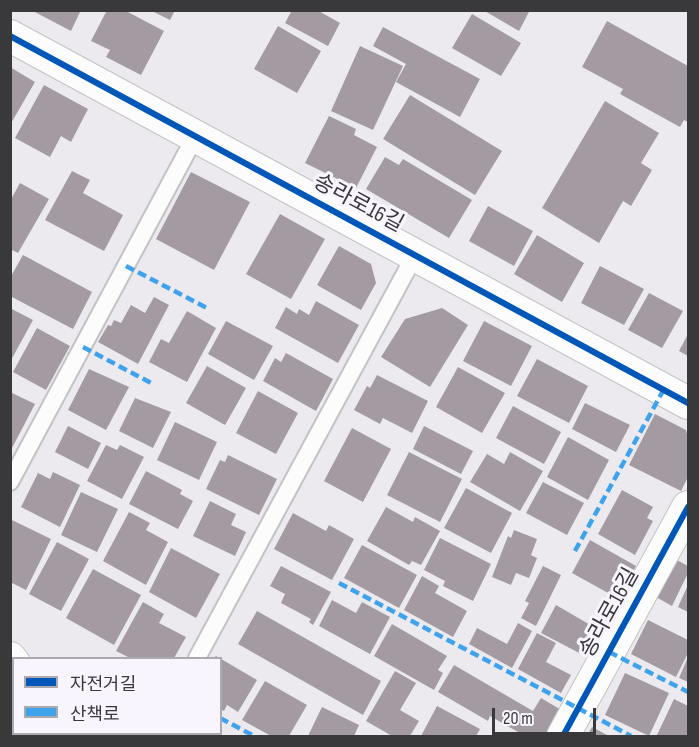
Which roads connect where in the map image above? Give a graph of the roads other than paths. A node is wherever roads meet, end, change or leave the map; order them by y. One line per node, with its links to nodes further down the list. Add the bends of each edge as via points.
1 (10, 36): 2 (street, 송라로16길)
2 (195, 137): 3 (street, 송라로16길); 5 (lane)
3 (415, 255): 4 (street, 송라로16길); 7 (lane, 송라로16길)
4 (688, 403)
5 (10, 482)
6 (688, 507): 8 (street, 송라로16길)
7 (198, 657)
8 (563, 736)

